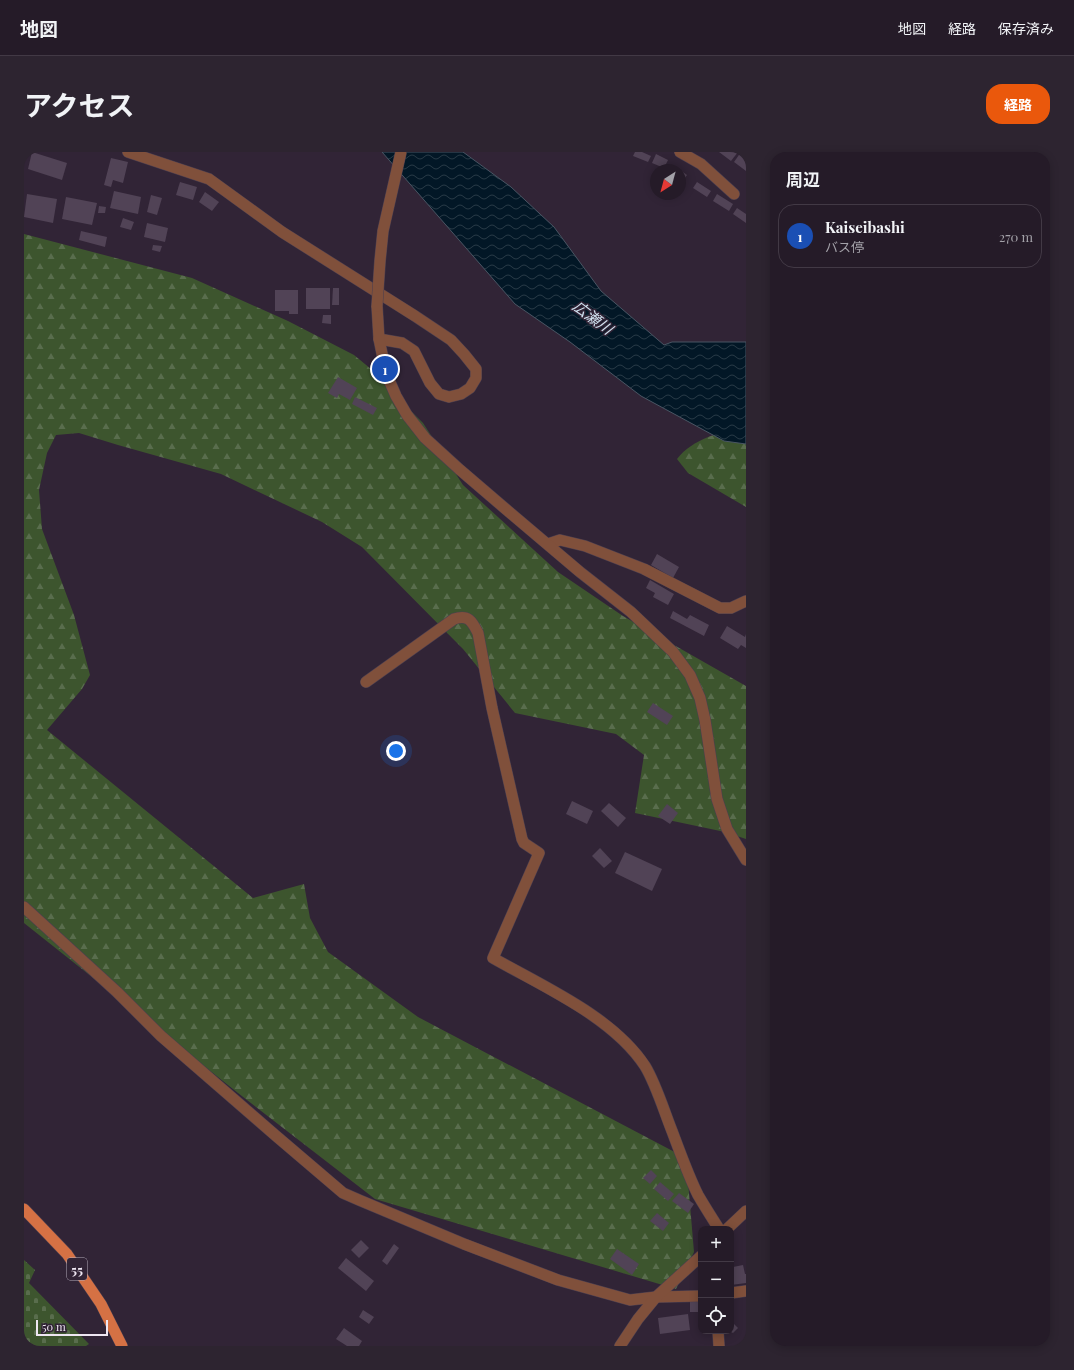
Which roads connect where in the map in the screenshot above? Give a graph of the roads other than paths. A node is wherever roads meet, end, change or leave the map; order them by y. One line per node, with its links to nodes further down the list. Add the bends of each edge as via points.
1 (128, 152): 5 (street, via 209,179 282,232 451,340 476,369 476,378 470,388 461,394 449,397 439,394 430,384 414,351 402,343)
2 (401, 152): 5 (street, bridge, via 383,231 377,306)
3 (680, 152): 4 (street, via 701,164)
4 (734, 194)
5 (380, 339): 6 (street, via 386,373 396,396 425,438)
6 (548, 544): 7 (street, via 560,540 585,546 644,569 720,608 731,608); 9 (street, via 631,612 673,652 690,676 700,698 717,799 727,829)
7 (746, 601)
8 (366, 682): 13 (street, via 454,619 466,617 473,622 478,633 522,839 538,853 493,958 583,1010 617,1034 634,1051 646,1068 698,1195)
9 (746, 860)
10 (24, 907): 19 (street, via 161,1036 343,1193 558,1280 630,1300)
11 (24, 1210): 21 (main road, 55, via 67,1254 101,1304)
12 (746, 1211): 14 (street)
13 (717, 1226)
14 (730, 1226)
15 (698, 1260): 19 (street)
16 (746, 1291): 17 (street)
17 (734, 1293)
18 (698, 1296): 19 (street)
19 (656, 1297): 22 (street)
20 (718, 1334): 23 (street)
21 (122, 1346)
22 (620, 1346)
23 (719, 1346)

